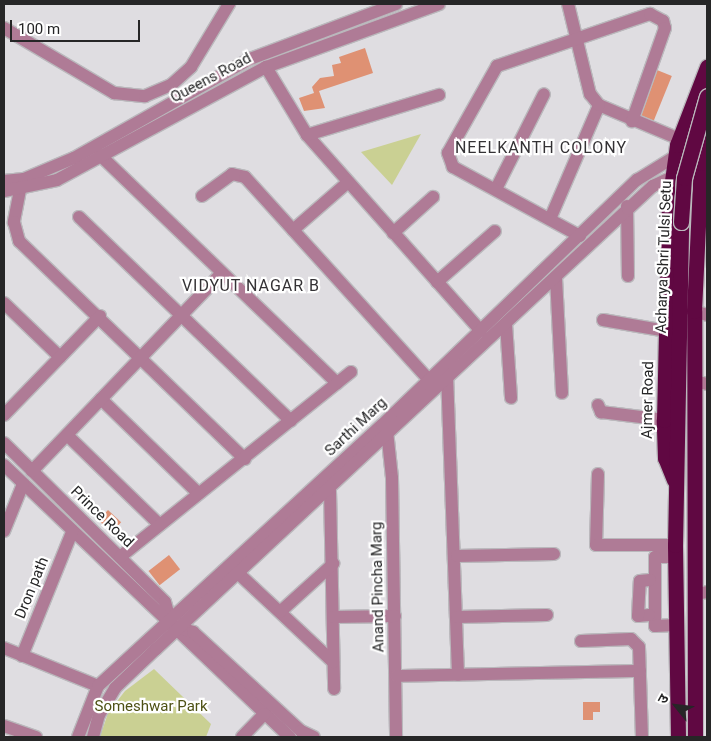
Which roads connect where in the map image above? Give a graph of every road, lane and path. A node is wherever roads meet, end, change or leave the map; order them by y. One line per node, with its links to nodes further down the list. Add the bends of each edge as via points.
1 (229, 4): 5 (street, via 191,67 171,85 145,96 114,93)
2 (396, 4): 9 (street, Queens Road, via 250,59)
3 (439, 4): 7 (street, Queens Road)
4 (568, 4): 6 (street)
5 (4, 28)
6 (578, 37): 14 (street, via 590,94); 15 (street, via 650,14 663,21 665,28); 24 (street, via 509,58 488,77 448,161)
7 (266, 67): 13 (street, Queens Road); 16 (street)
8 (707, 67): 18 (highway, Ajmer Road)
9 (191, 91): 13 (street); 22 (street, Queens Road, via 74,158 24,179)
10 (544, 94): 24 (street)
11 (439, 95): 16 (street)
12 (707, 96): 71 (highway, Acharya Shri Tulsi Setu, bridge, via 684,178)
13 (199, 102): 19 (street, Queens Road)
14 (599, 105): 15 (street); 32 (street)
15 (632, 121): 18 (street)
16 (306, 135): 23 (street)
17 (707, 138): 18 (street, Sarthi Marg); 20 (highway)
18 (677, 146): 21 (highway, Ajmer Road); 27 (street, Sarthi Marg)
19 (100, 155): 25 (street, Queens Road, via 57,180); 37 (street)
20 (701, 163): 21 (street); 42 (highway)
21 (672, 178): 30 (street, via 653,186); 48 (highway, Ajmer Road)
22 (4, 181)
23 (347, 183): 33 (street); 35 (street)
24 (496, 189): 32 (street)
25 (20, 190): 26 (street, Queens Road); 44 (street, via 14,222 19,241)
26 (4, 191)
27 (624, 193): 30 (street); 36 (street, Sarthi Marg)
28 (202, 196): 33 (street, via 238,174)
29 (432, 197): 35 (street)
30 (628, 209): 38 (street); 39 (street)
31 (79, 217): 43 (street)
32 (550, 219): 36 (street)
33 (293, 230): 53 (street)
34 (495, 230): 40 (street)
35 (393, 233): 40 (street)
36 (580, 236): 47 (street, Sarthi Marg)
37 (222, 273): 43 (street); 54 (street)
38 (628, 276)
39 (556, 278): 46 (street); 56 (street)
40 (437, 282): 47 (street)
41 (4, 303): 49 (street)
42 (701, 313): 55 (highway)
43 (181, 315): 50 (street); 62 (street)
44 (100, 316): 49 (street); 50 (street)
45 (602, 320): 48 (street)
46 (506, 324): 52 (street); 57 (street)
47 (481, 331): 52 (street, Sarthi Marg)
48 (667, 331): 61 (highway, Ajmer Road)
49 (60, 357): 60 (street)
50 (142, 357): 58 (street); 67 (street)
51 (351, 372): 54 (street)
52 (446, 373): 53 (street, Sarthi Marg); 64 (street); 80 (street)
53 (429, 380): 63 (street, Sarthi Marg)
54 (338, 383): 62 (street)
55 (701, 383): 85 (highway)
56 (562, 393)
57 (511, 398)
58 (101, 399): 65 (street); 74 (street)
59 (598, 405): 61 (street, via 601,412)
60 (4, 415)
61 (664, 420): 71 (highway, Ajmer Road, via 665,458)
62 (291, 421): 67 (street)
63 (382, 425): 64 (street); 73 (street, Sarthi Marg)
64 (390, 435): 73 (street); 88 (street, Anand Pincha Marg)
65 (67, 436): 69 (street); 75 (street)
66 (4, 443): 69 (street, Prince Road)
67 (245, 458): 74 (street)
68 (4, 465): 72 (street, Prince Road)
69 (32, 471): 81 (street, Prince Road)
70 (598, 474): 78 (street, via 596,544)
71 (676, 483): 78 (highway, Ajmer Road)
72 (23, 484): 76 (street); 77 (street, Prince Road)
73 (322, 493): 83 (street); 84 (street); 91 (street, Sarthi Marg)
74 (199, 494): 75 (street)
75 (160, 525): 81 (street)
76 (4, 531)
77 (72, 532): 91 (street, Prince Road, via 154,613); 97 (street, Dron path)
78 (672, 551): 82 (street); 93 (highway, Ajmer Road)
79 (554, 554): 80 (street)
80 (457, 556): 90 (street)
81 (120, 557): 91 (street, Prince Road, via 166,602)
82 (655, 557): 92 (street); 92 (street, via 651,558)
83 (333, 564): 86 (street); 89 (street)
84 (238, 574): 86 (street); 94 (street)
85 (701, 593): 116 (highway)
86 (280, 612): 98 (street)
87 (547, 615): 90 (street)
88 (395, 616): 89 (street); 101 (street, Anand Pincha Marg)
89 (333, 617): 98 (street)
90 (457, 617): 100 (street)
91 (170, 619): 94 (street, Prince Road); 102 (street, Sarthi Marg)
92 (652, 620): 93 (street)
93 (672, 625): 114 (street); 115 (highway, Ajmer Road)
94 (180, 628): 104 (street, Prince Road, via 185,641); 108 (street, via 116,688 99,715); 111 (street, Prince Road, via 193,632 301,731)
95 (581, 641): 99 (street, via 636,642)
96 (4, 648): 97 (street)
97 (22, 656): 102 (street)
98 (333, 662): 103 (street)
99 (640, 672): 100 (street); 113 (street)
100 (458, 675): 101 (street)
101 (396, 676): 112 (street, Anand Pincha Marg)
102 (98, 686): 107 (street, Sarthi Marg)
103 (334, 689)
104 (264, 714): 109 (street); 110 (street, Prince Road)
105 (4, 726): 106 (street)
106 (36, 737)
107 (78, 737)
108 (93, 737)
109 (242, 737)
110 (290, 737)
111 (314, 737)
112 (396, 737)
113 (642, 737)
114 (671, 737)
115 (678, 737)
116 (695, 737)

